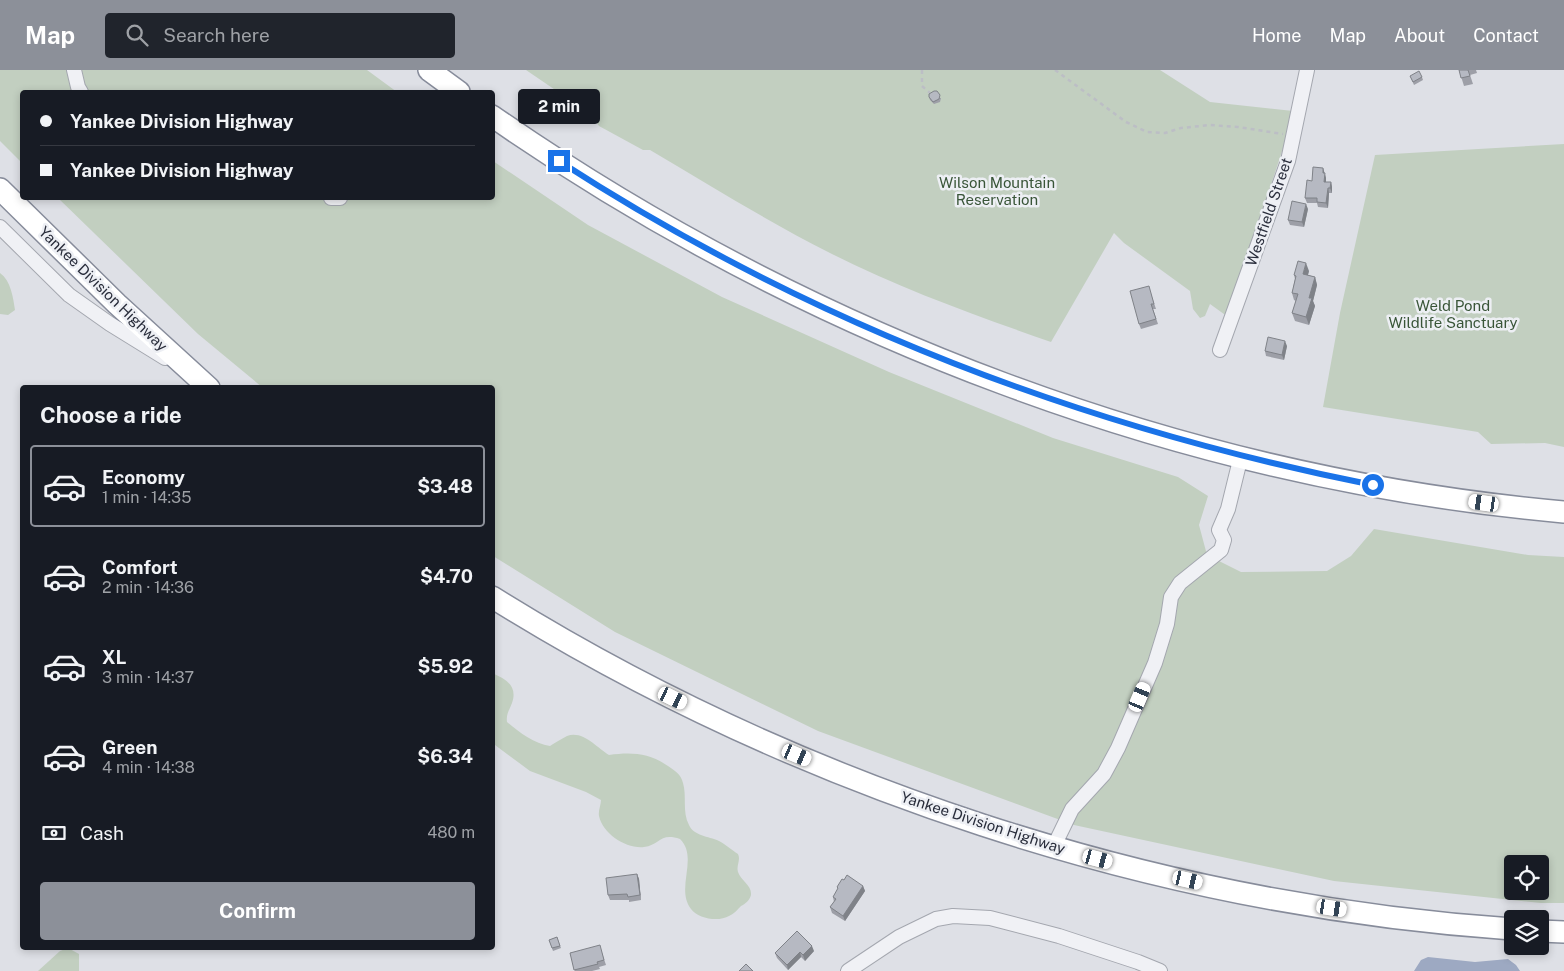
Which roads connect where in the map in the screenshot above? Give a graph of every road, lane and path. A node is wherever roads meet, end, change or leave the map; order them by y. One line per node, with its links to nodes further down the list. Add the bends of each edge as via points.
1 (74, 70): 6 (street)
2 (429, 70): 7 (highway)
3 (922, 70): 8 (path, via 922,86)
4 (1055, 70): 10 (path, via 1126,122 1147,132 1165,133 1210,125)
5 (1307, 70): 10 (street, Westfield Street)
6 (80, 90)
7 (456, 90)
8 (930, 93)
9 (495, 118): 15 (highway, via 682,236 841,316 922,352 1020,389 1140,429)
10 (1294, 136): 13 (street, Westfield Street)
11 (0, 189): 14 (highway, Yankee Division Highway)
12 (0, 227): 14 (street, via 75,300)
13 (1220, 350)
14 (202, 382)
15 (1242, 456): 16 (highway, via 1396,489); 18 (street, via 1220,530 1224,540 1221,550 1180,583 1172,597 1155,663 1118,748 1104,774 1072,809)
16 (1564, 512)
17 (495, 599): 18 (highway, Yankee Division Highway, via 652,688 776,746 902,797)
18 (1054, 846): 19 (highway, Yankee Division Highway, via 1181,879 1284,900)
19 (1504, 928)
20 (1549, 931): 21 (highway)
21 (1564, 932)
22 (848, 971): 23 (street, via 899,937 936,919 954,916 990,918 1059,936)
23 (1160, 971)

